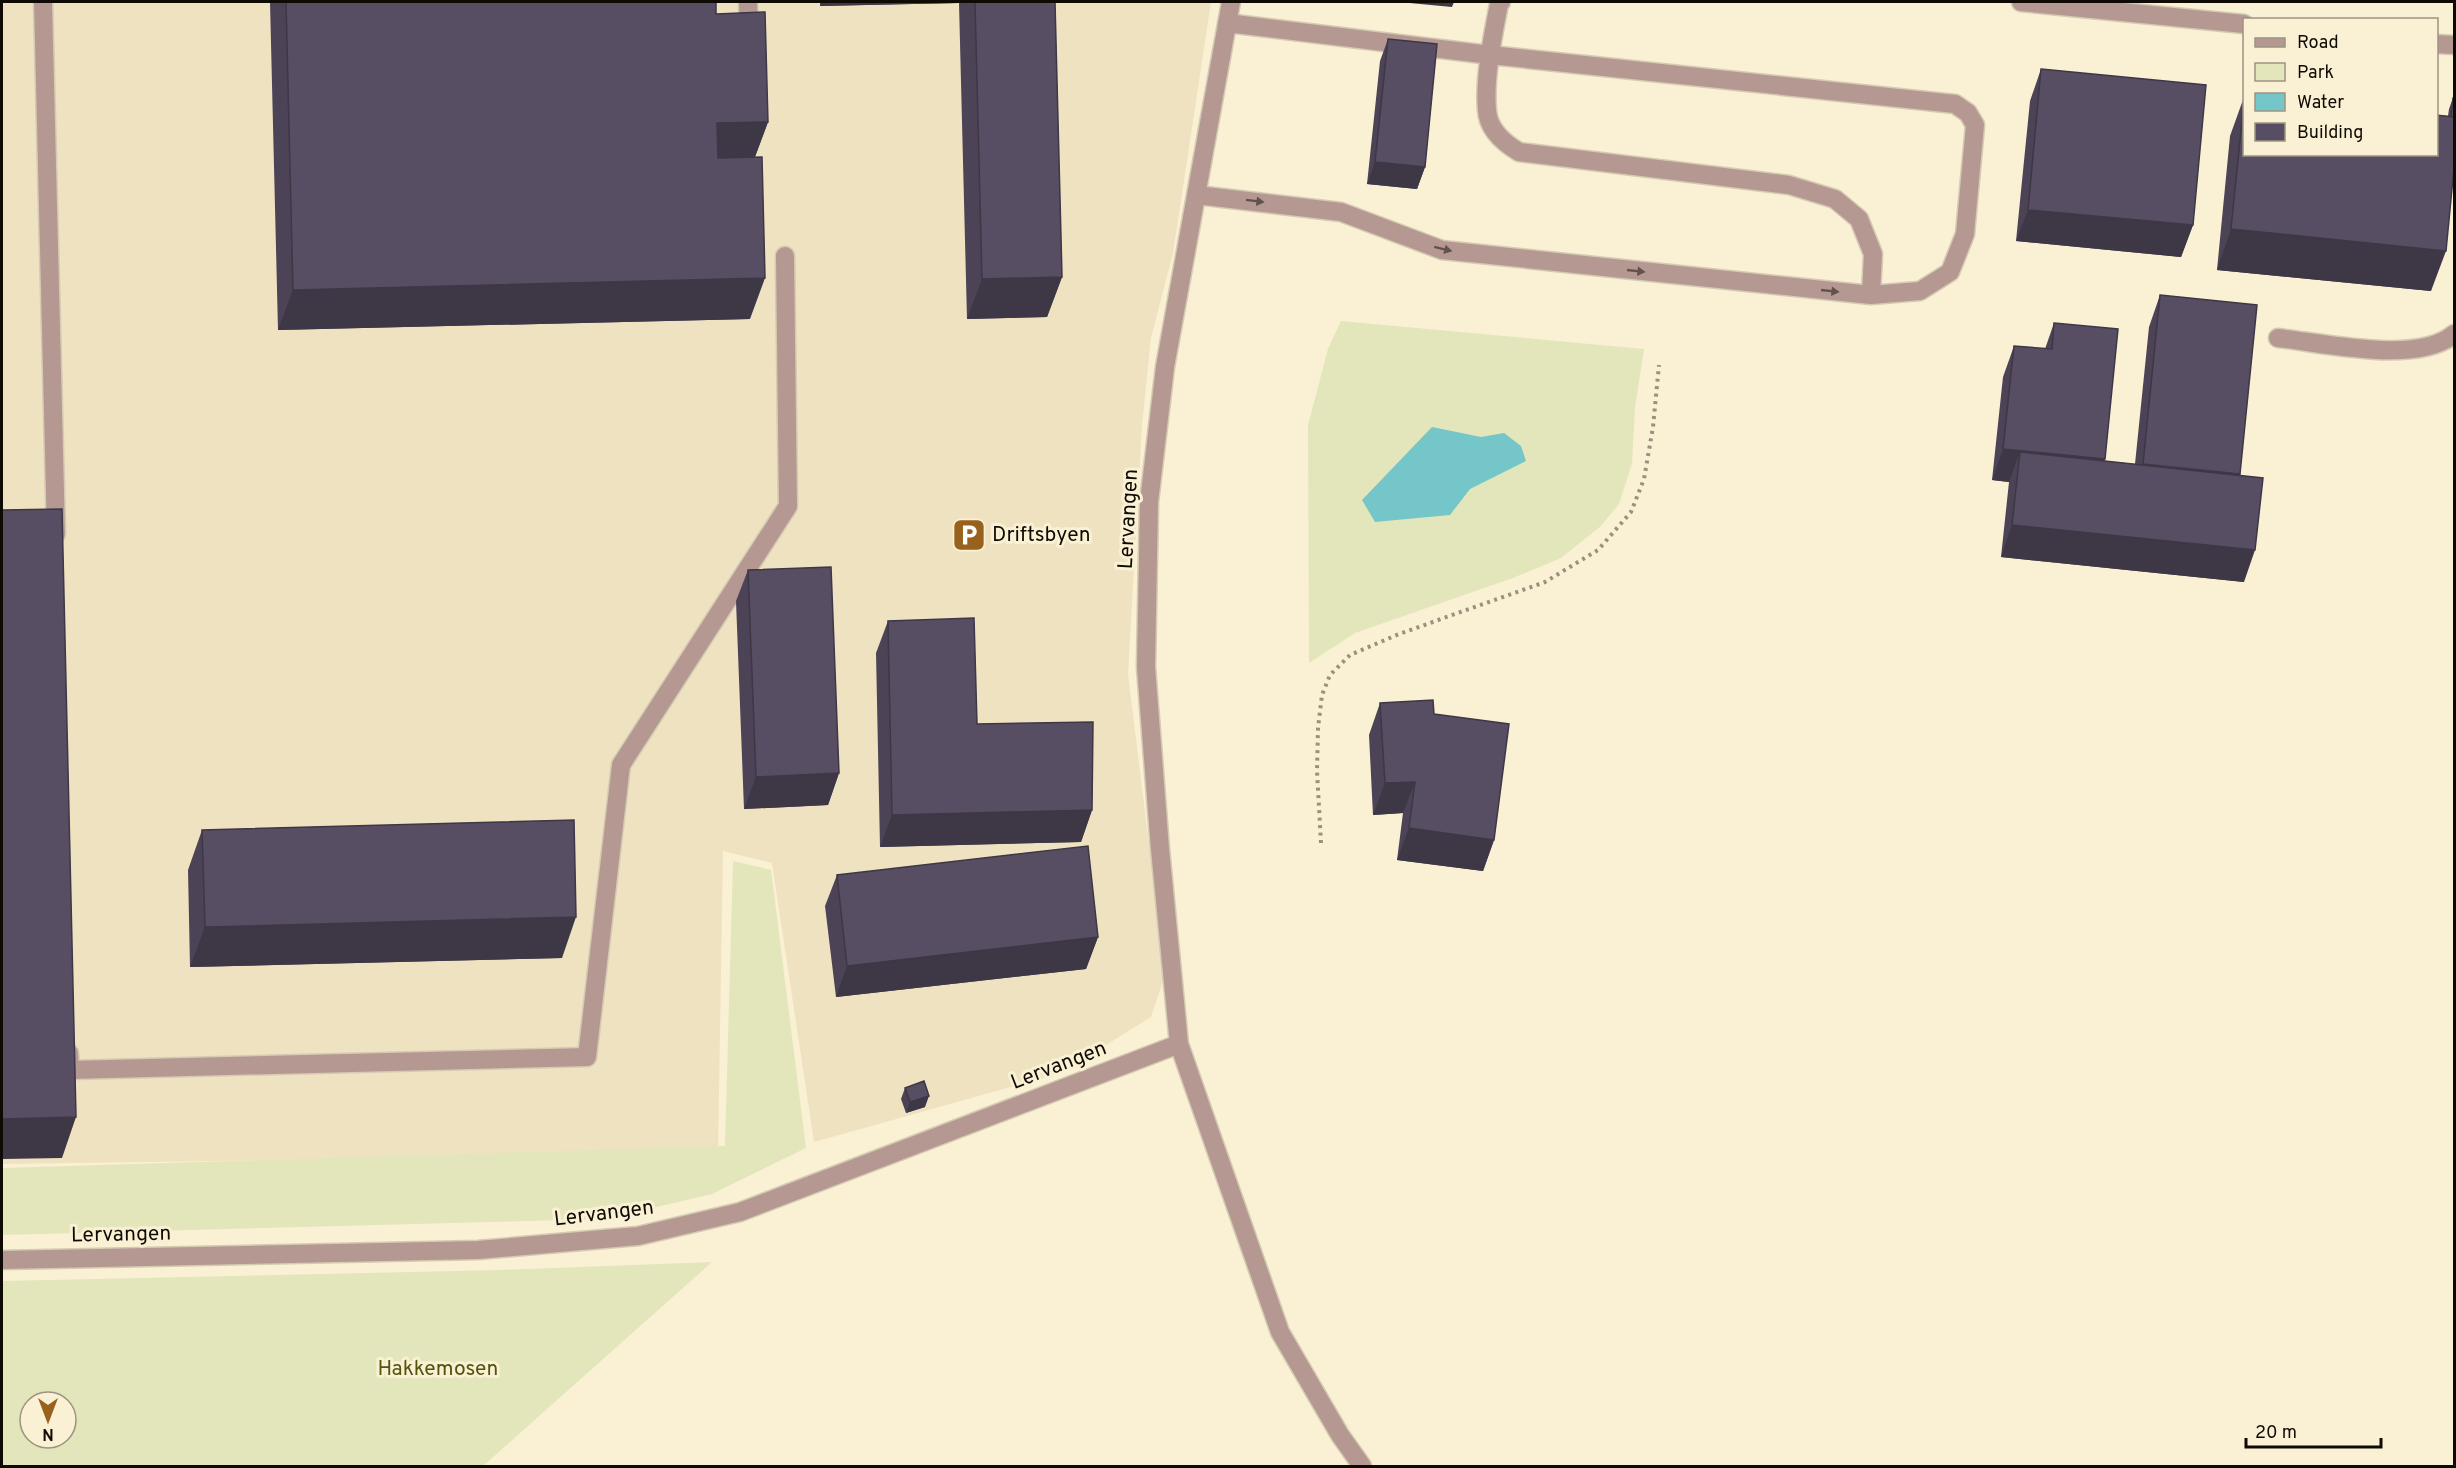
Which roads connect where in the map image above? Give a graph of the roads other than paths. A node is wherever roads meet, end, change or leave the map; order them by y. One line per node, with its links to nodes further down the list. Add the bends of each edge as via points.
1 (43, 2): 17 (street)
2 (748, 2): 8 (street)
3 (1230, 2): 6 (street, Lervangen)
4 (1501, 2): 11 (street)
5 (2021, 2): 7 (street)
6 (1227, 23): 11 (street); 12 (street, Lervangen)
7 (2243, 24)
8 (749, 32)
9 (2438, 44): 10 (street)
10 (2454, 45)
11 (1490, 56): 14 (street, via 1487,111 1504,143 1519,152 1789,186 1835,199 1859,219 1873,254); 14 (street, via 1954,104 1968,112 1975,125 1965,234 1950,272 1920,291)
12 (1197, 195): 14 (street, one-way to 14, via 1341,212 1443,250); 19 (street, Lervangen, via 1165,367 1149,502 1146,667)
13 (786, 256): 18 (street, via 788,506 621,765 587,1057 70,1070)
14 (1871, 295)
15 (2454, 334): 16 (street, via 2446,341 2416,350 2397,351)
16 (2278, 338)
17 (57, 548)
18 (69, 1035)
19 (1179, 1044): 20 (street, Lervangen, via 740,1212 638,1236 478,1250); 21 (street, Lervangen, via 1280,1332)
20 (2, 1260)
21 (1362, 1467)

